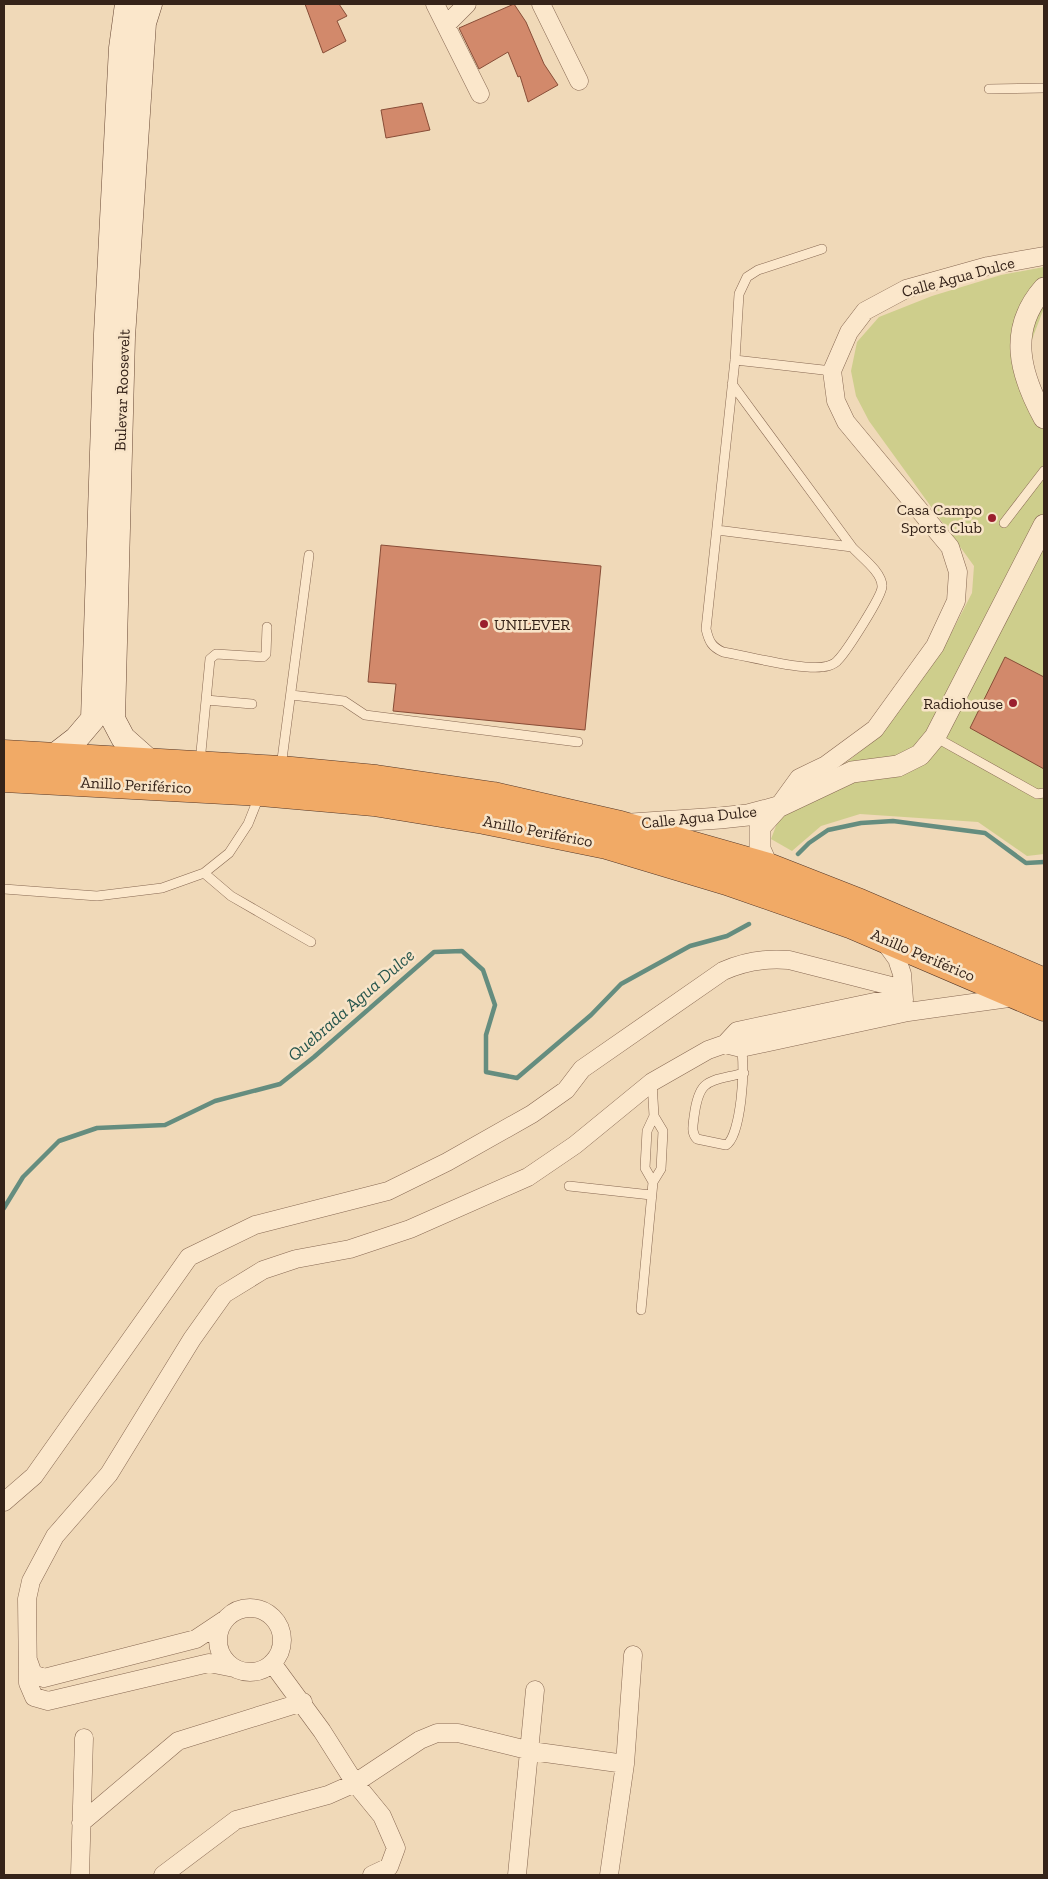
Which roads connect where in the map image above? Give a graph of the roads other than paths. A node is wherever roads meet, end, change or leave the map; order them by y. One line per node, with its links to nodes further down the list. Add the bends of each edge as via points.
1 (128, 4): 28 (main road, Bulevar Roosevelt, via 121,48 106,334)
2 (150, 4): 28 (main road, Bulevar Roosevelt, via 144,23 123,337)
3 (436, 4): 6 (street)
4 (468, 4): 6 (street)
5 (541, 4): 7 (street)
6 (446, 25): 10 (street)
7 (579, 81)
8 (1044, 88): 9 (lane)
9 (989, 89)
10 (480, 94)
11 (822, 249): 14 (lane, via 758,270 747,278 738,294)
12 (1044, 256): 15 (street, Calle Agua Dulce, via 988,266 906,288 865,311 849,332)
13 (1044, 288): 17 (street, via 1034,299 1023,327 1020,349 1024,374)
14 (735, 360): 15 (lane); 16 (lane)
15 (832, 371): 39 (street, Calle Agua Dulce, via 836,402 846,422 950,547 958,572 956,601 935,646 875,729 826,765 799,778)
16 (732, 384): 21 (lane); 22 (lane)
17 (1044, 418)
18 (1044, 471): 19 (lane)
19 (1004, 524)
20 (1044, 525): 29 (street)
21 (717, 530): 22 (lane); 22 (lane, via 706,629 708,640 723,652 802,666 829,666 838,661 881,594 882,584 875,571)
22 (852, 547)
23 (309, 555): 25 (lane)
24 (267, 627): 26 (lane, via 266,654 263,656 212,656)
25 (291, 695): 30 (lane, via 344,701 365,715); 35 (lane)
26 (206, 700): 27 (lane); 34 (lane)
27 (252, 704)
28 (103, 719): 32 (main road); 33 (main road)
29 (935, 737): 38 (lane, via 1037,794); 39 (street, via 920,755 898,766 852,772)
30 (578, 742)
31 (4, 754): 32 (highway, Anillo Periférico)
32 (54, 756): 33 (highway, Anillo Periférico)
33 (150, 762): 34 (highway, Anillo Periférico)
34 (200, 764): 35 (highway, Anillo Periférico)
35 (281, 770): 40 (highway, Anillo Periférico, via 376,779 493,796)
36 (4, 778): 37 (highway, Anillo Periférico)
37 (261, 792): 42 (lane, via 248,824 229,852); 44 (highway, Anillo Periférico, via 374,802 607,845 727,881)
38 (1044, 793)
39 (778, 807): 40 (street, Calle Agua Dulce, via 748,815); 41 (street, Calle Agua Dulce, via 760,827 760,849)
40 (620, 825): 41 (highway, Anillo Periférico)
41 (768, 867): 46 (highway, Anillo Periférico)
42 (204, 873): 43 (lane, via 162,888 97,896); 45 (lane, via 231,896)
43 (4, 889)
44 (882, 937): 47 (highway, Anillo Periférico); 48 (street, via 897,959)
45 (311, 942)
46 (1044, 982)
47 (1019, 996): 48 (street); 49 (highway, Anillo Periférico)
48 (905, 999): 50 (street, via 737,1030); 58 (street, via 789,960 740,964 723,971 582,1069 566,1090 532,1114 447,1162 388,1191 255,1225 189,1257 34,1476)
49 (1044, 1007)
50 (733, 1046): 51 (lane); 52 (street, via 708,1050)
51 (744, 1073): 51 (lane, via 731,1143 697,1140 692,1131 701,1088 711,1081)
52 (652, 1082): 53 (lane); 61 (street, via 575,1145 528,1177 410,1229 350,1249 263,1270 224,1294 192,1338 109,1474 55,1536 31,1582 27,1599)
53 (654, 1116): 54 (lane, via 647,1131 645,1168); 54 (lane, via 663,1131 661,1169)
54 (652, 1182): 56 (lane)
55 (569, 1186): 56 (lane)
56 (651, 1195): 57 (lane)
57 (640, 1310)
58 (4, 1502)
59 (226, 1619): 61 (street, via 196,1639 44,1678 33,1674); 62 (street, via 244,1609 264,1612 272,1618 280,1630 282,1646); 63 (street, via 219,1632 219,1647 223,1657)
60 (633, 1655): 68 (street)
61 (28, 1660): 63 (street, via 28,1683 34,1697 48,1702 209,1663)
62 (272, 1663): 63 (street, via 256,1672); 65 (street)
63 (234, 1668)
64 (535, 1690): 67 (street)
65 (303, 1702): 69 (street); 70 (street, via 178,1741)
66 (84, 1738): 70 (street)
67 (531, 1751): 68 (street); 69 (street, via 458,1733 437,1733 420,1740); 74 (street)
68 (625, 1764): 75 (street)
69 (355, 1783): 72 (street, via 328,1795 236,1820); 73 (street, via 382,1816 396,1848 389,1867)
70 (81, 1823): 71 (street)
71 (80, 1875)
72 (163, 1875)
73 (372, 1875)
74 (516, 1875)
75 (609, 1875)

